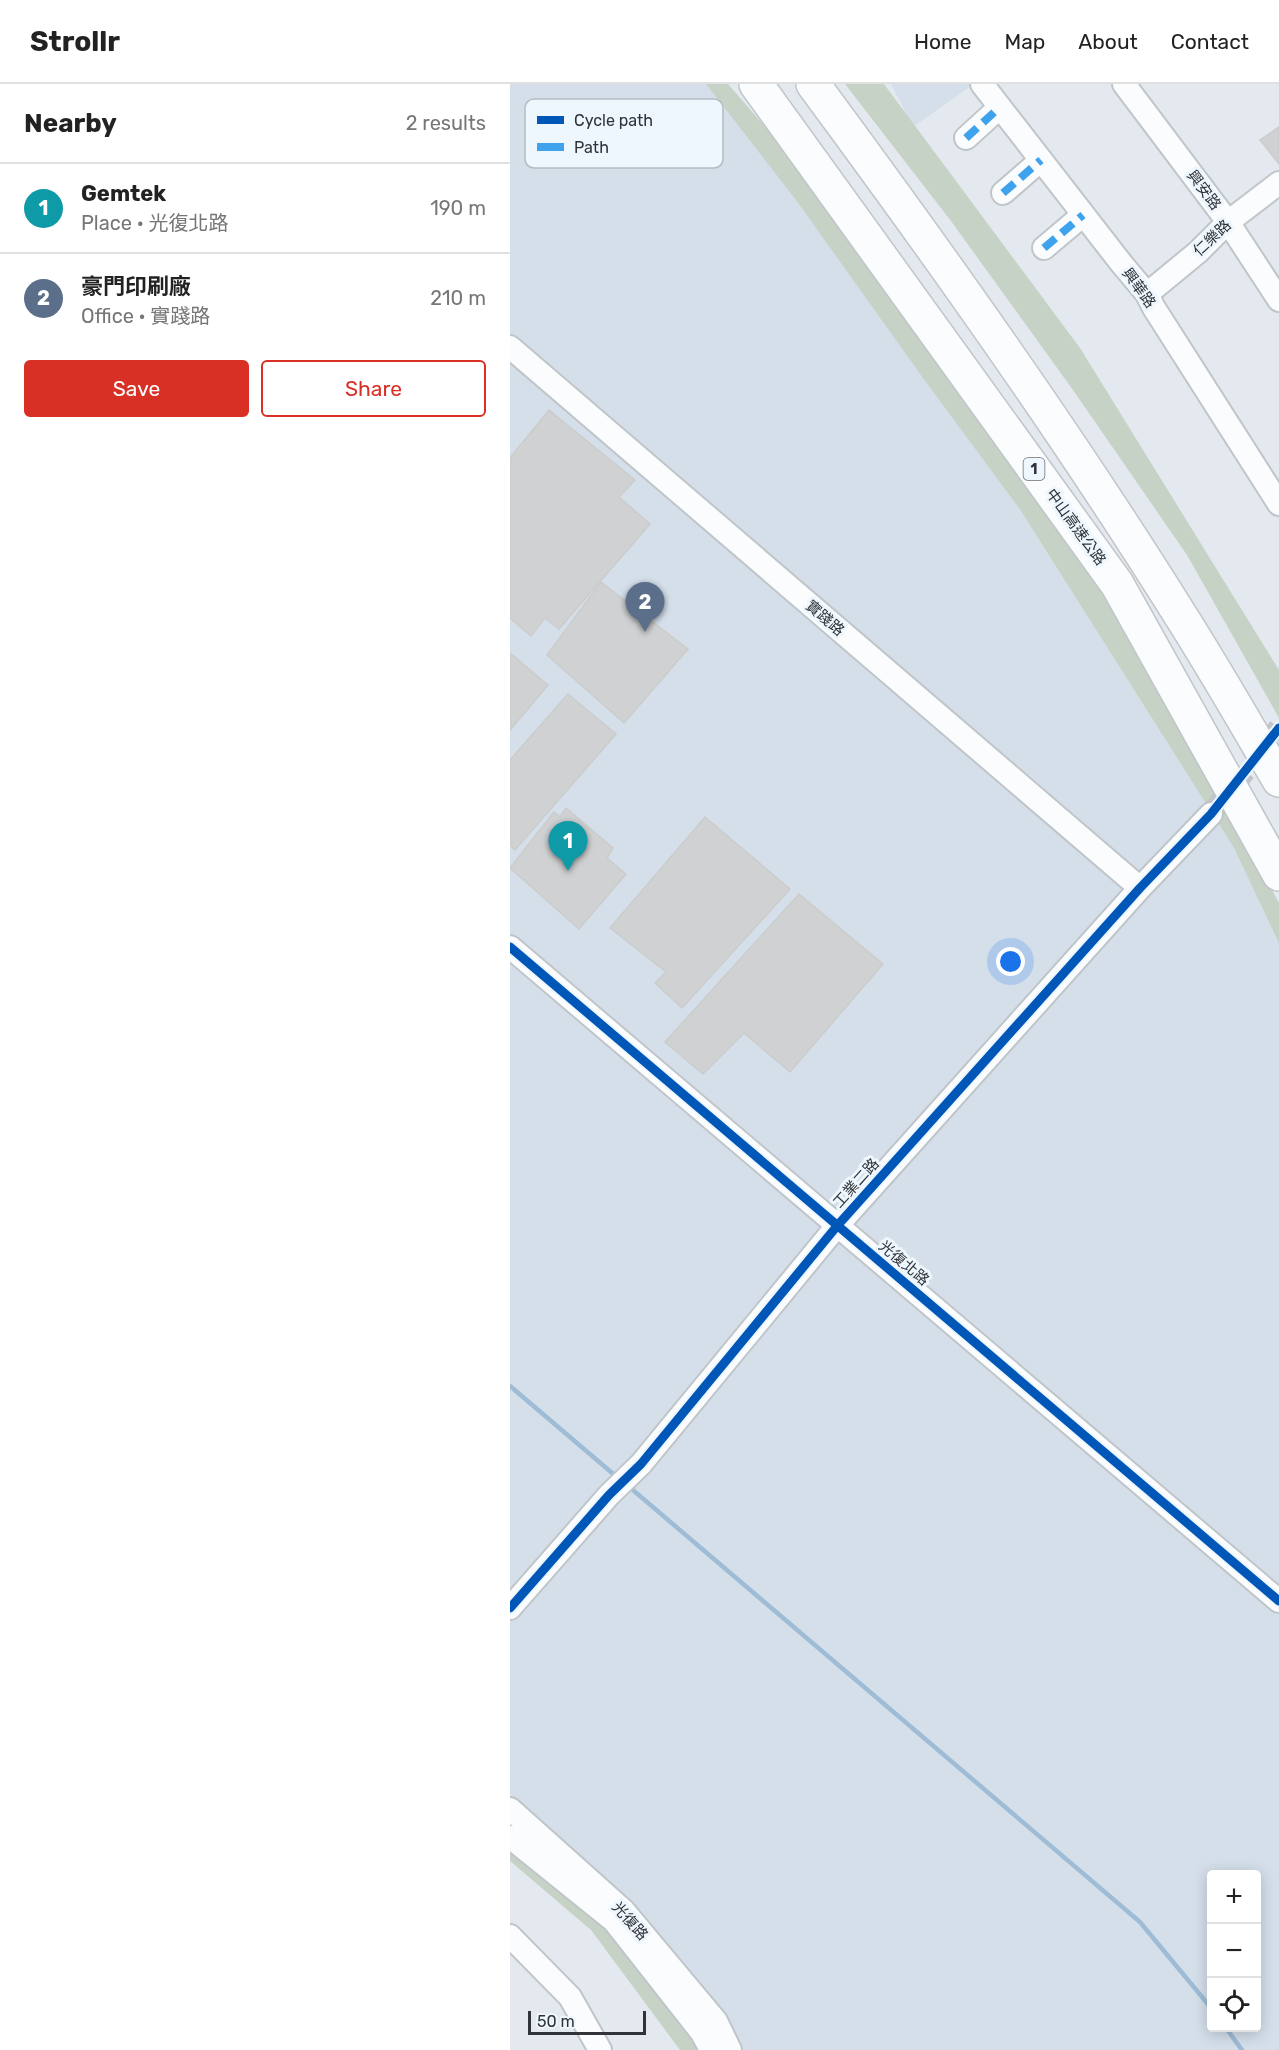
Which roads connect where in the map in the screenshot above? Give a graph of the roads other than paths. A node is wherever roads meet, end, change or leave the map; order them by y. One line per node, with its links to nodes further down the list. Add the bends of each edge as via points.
1 (756, 84): 19 (highway, 中山高速公路 / 1, via 1117,584)
2 (813, 84): 17 (highway, via 1102,493 1181,615)
3 (982, 84): 5 (street, 興華路)
4 (1124, 84): 11 (street, 興安路)
5 (1000, 107): 6 (street); 7 (street, 興華路)
6 (966, 138)
7 (1041, 160): 9 (street); 10 (street, 興華路)
8 (1279, 183): 11 (street, 仁樂路)
9 (1003, 193)
10 (1083, 215): 12 (street); 13 (street, 興華路)
11 (1228, 222): 13 (street, 仁樂路); 14 (street, 興安路)
12 (1044, 248)
13 (1147, 294): 16 (street, 興華路)
14 (1279, 300)
15 (510, 348): 20 (street, 實踐路)
16 (1279, 504)
17 (1279, 780)
18 (1211, 814): 20 (street, 工業二路)
19 (1279, 874)
20 (1140, 888): 22 (street, 工業二路)
21 (510, 947): 22 (street, 光復北路)
22 (837, 1226): 23 (street, 光復北路); 24 (street, 工業二路, via 641,1464)
23 (1279, 1601)
24 (510, 1608)
25 (510, 1809): 30 (street, 光復路, via 624,1911 716,2020)
26 (510, 1837): 29 (street, 光復路, via 614,1921 702,2032)
27 (510, 1936): 28 (street, via 570,1997)
28 (600, 2050)
29 (711, 2050)
30 (730, 2050)

